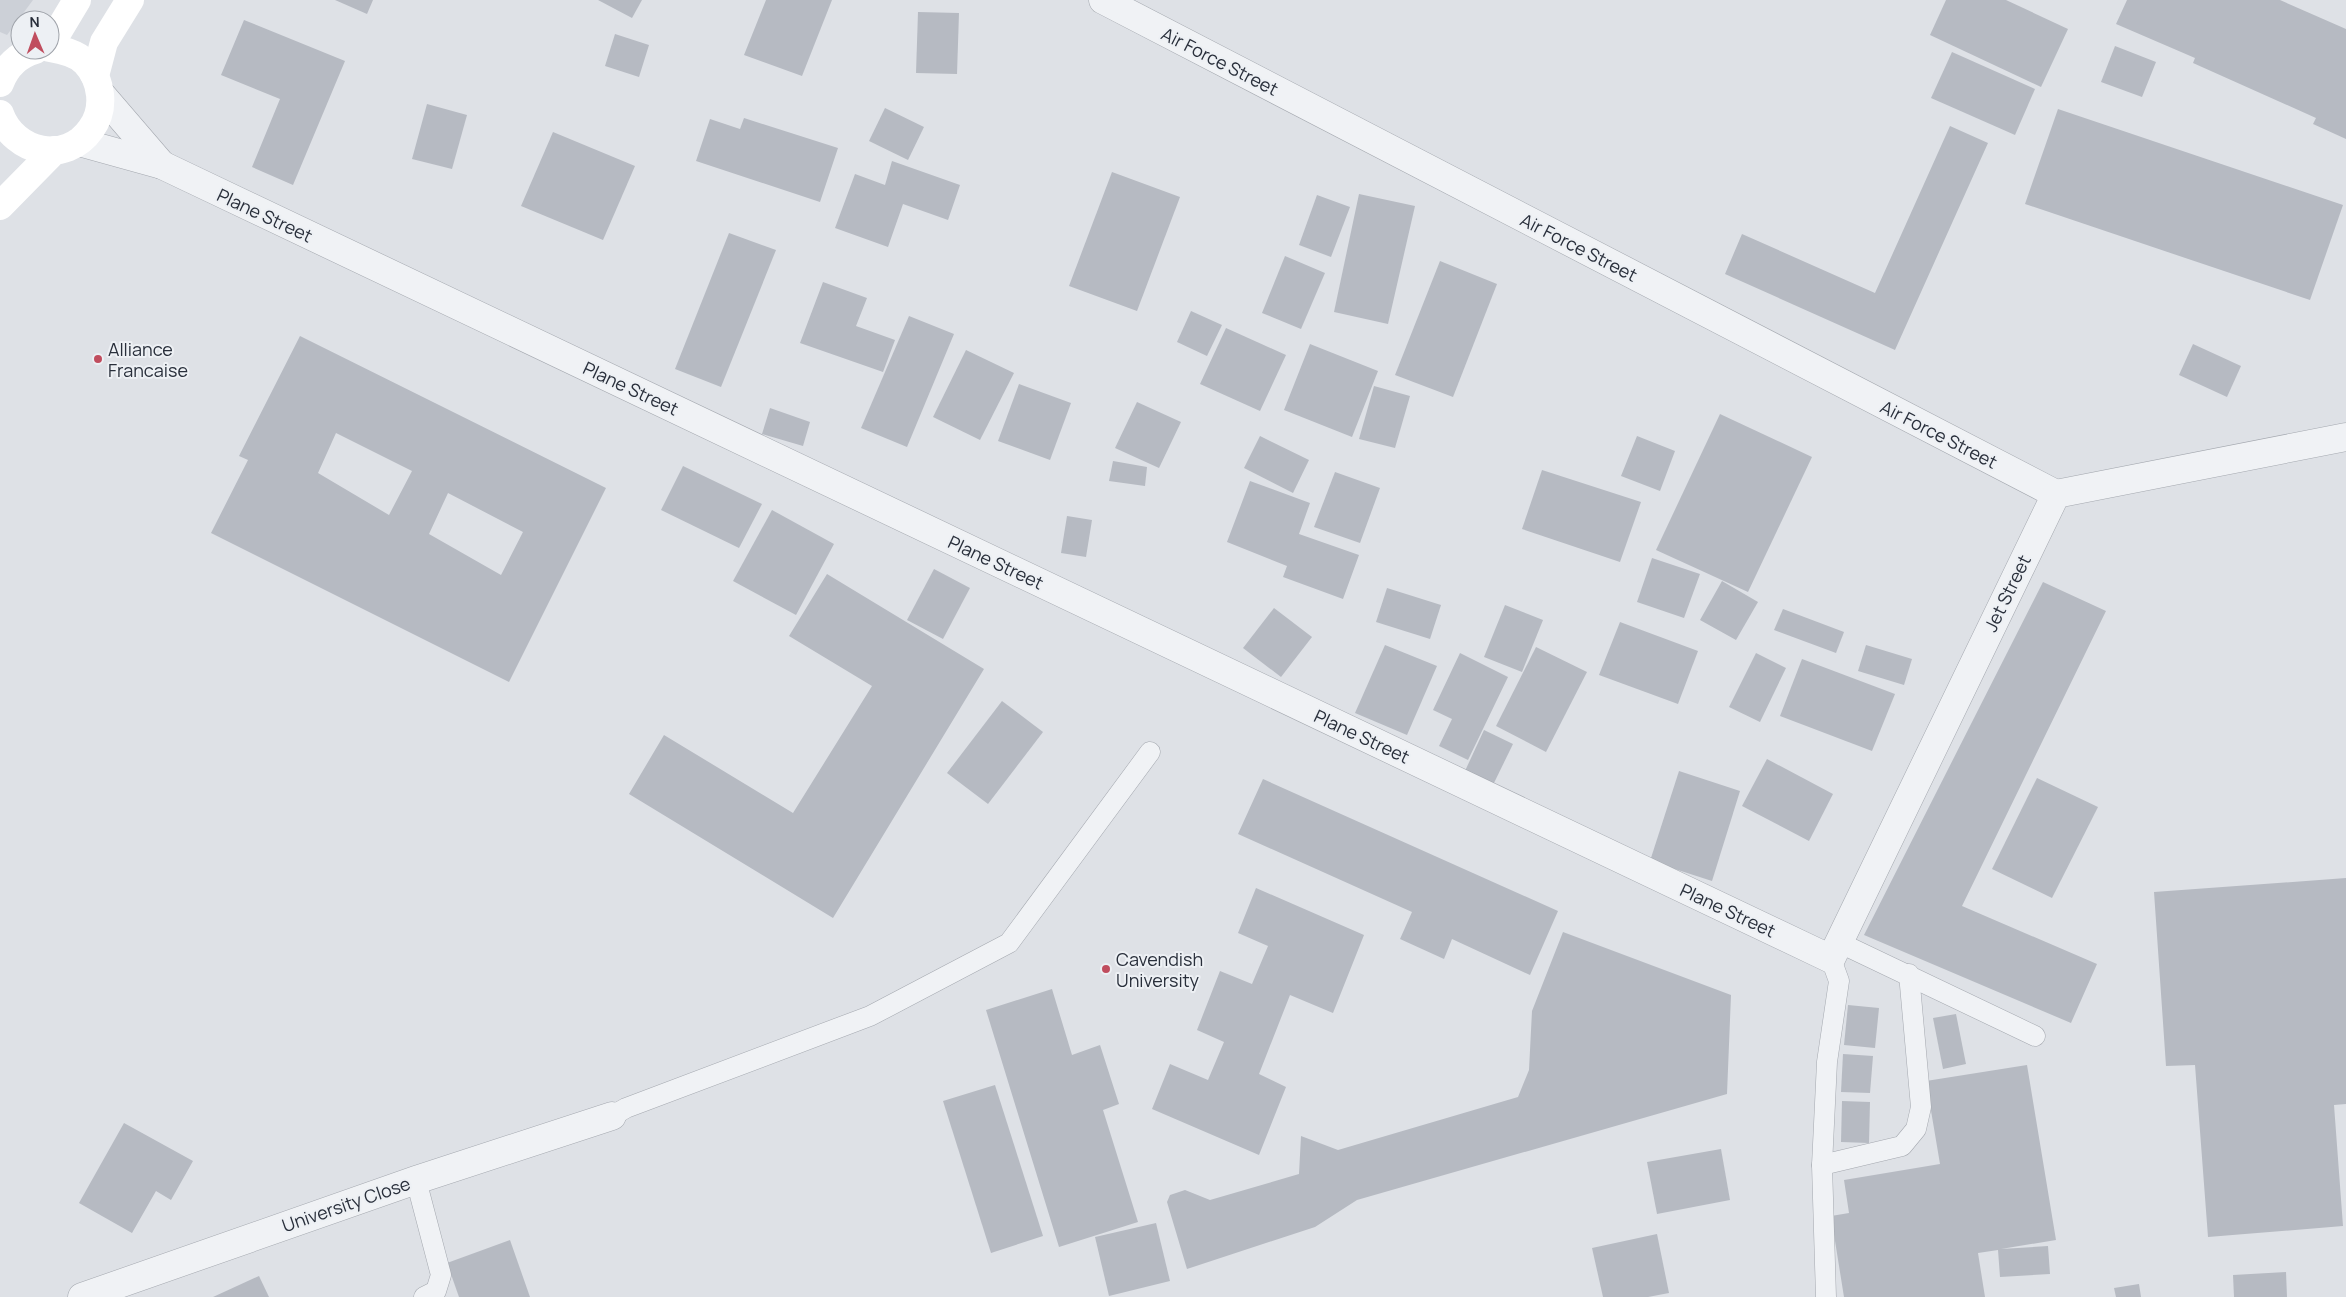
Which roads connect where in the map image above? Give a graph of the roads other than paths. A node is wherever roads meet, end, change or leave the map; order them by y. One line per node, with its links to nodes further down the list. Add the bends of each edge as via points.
1 (77, 0): 4 (main road)
2 (130, 0): 8 (main road, via 104,42)
3 (1103, 0): 14 (street, Air Force Street)
4 (60, 28)
5 (60, 50): 8 (main road, via 84,61)
6 (15, 60): 7 (main road)
7 (0, 84)
8 (98, 85): 10 (main road, via 99,112 92,129); 11 (street, Plane Street)
9 (1, 125): 10 (main road, via 28,147 41,150)
10 (67, 146): 11 (street, Plane Street); 12 (main road)
11 (162, 166): 16 (street, Plane Street)
12 (0, 206)
13 (2346, 437): 14 (street)
14 (2056, 494): 16 (street, Jet Street)
15 (1150, 752): 19 (lane, via 1009,944 870,1016)
16 (1835, 950): 17 (lane); 20 (lane, via 1839,981 1827,1062)
17 (1909, 974): 18 (lane); 20 (lane, via 1921,1107 1916,1129 1902,1146)
18 (2035, 1036)
19 (612, 1116): 21 (street, University Close)
20 (1822, 1165): 24 (lane)
21 (416, 1180): 22 (street, University Close); 23 (lane, via 441,1275 436,1291)
22 (82, 1297)
23 (424, 1297)
24 (1826, 1297)

